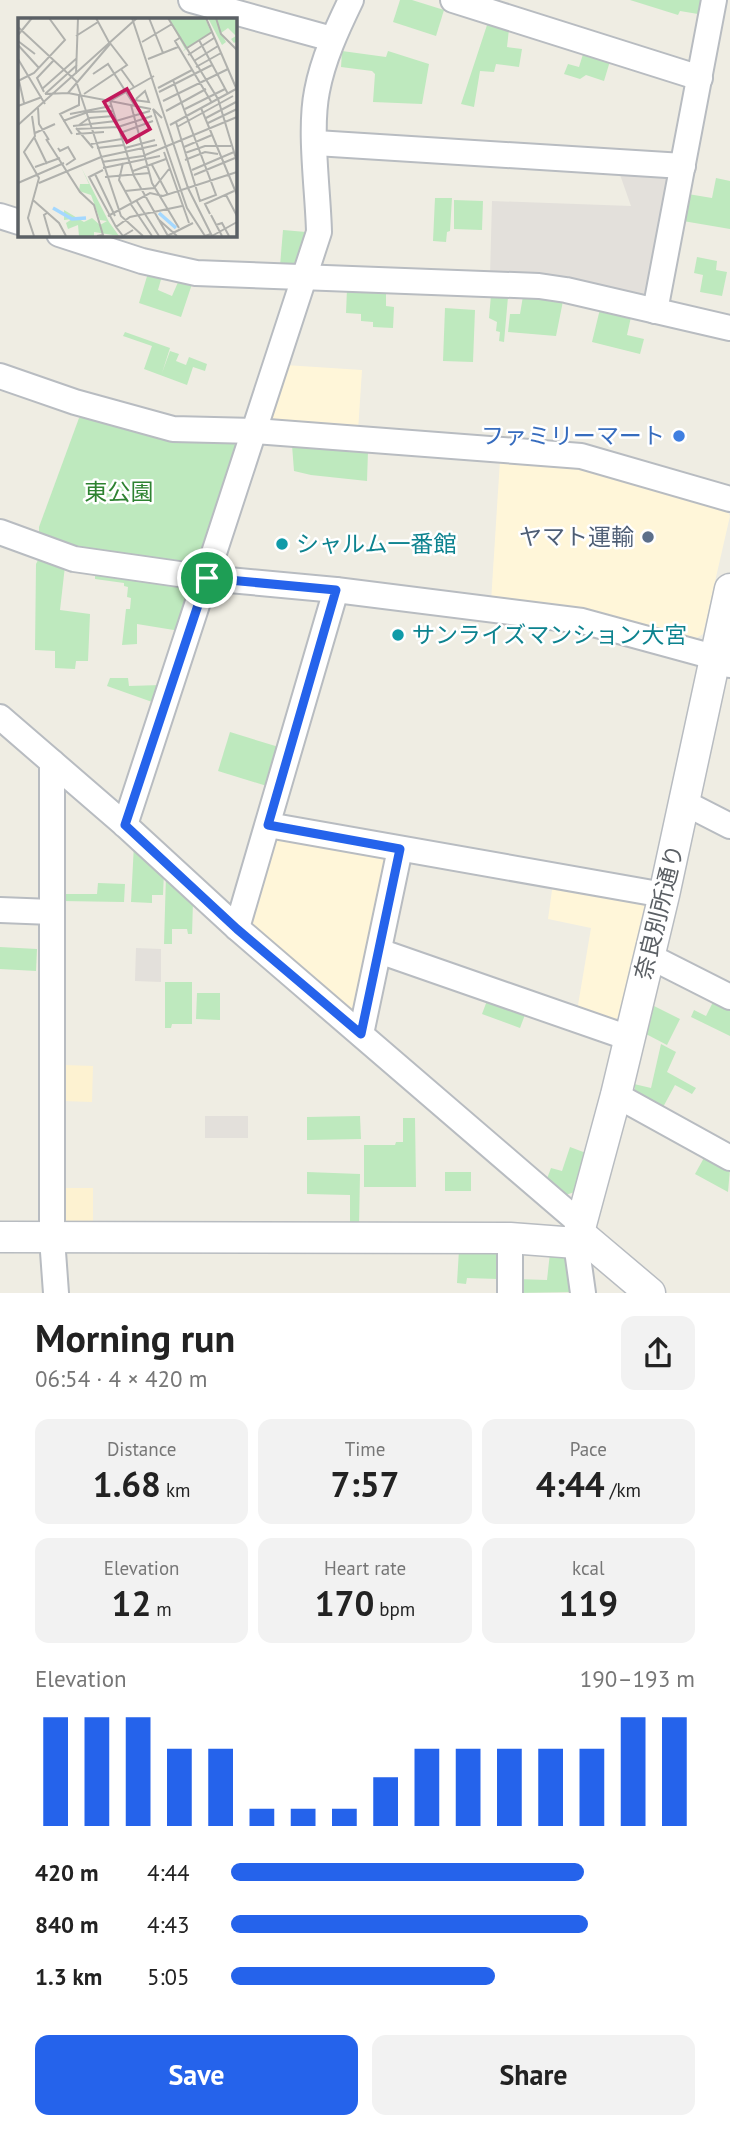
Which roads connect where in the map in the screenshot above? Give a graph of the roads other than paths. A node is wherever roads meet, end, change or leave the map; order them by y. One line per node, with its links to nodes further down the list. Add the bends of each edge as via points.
1 (191, 0): 5 (street)
2 (351, 0): 5 (street)
3 (453, 0): 6 (street)
4 (714, 0): 6 (street)
5 (332, 39): 7 (street, via 317,93)
6 (700, 78): 8 (street)
7 (316, 144): 8 (street); 12 (street, via 319,232)
8 (683, 166): 13 (street)
9 (0, 216): 10 (street)
10 (18, 222)
11 (65, 236): 12 (street, via 196,273)
12 (304, 279): 13 (street, via 539,286); 16 (street)
13 (655, 311): 14 (street)
14 (730, 328)
15 (0, 376): 16 (street, via 173,429)
16 (255, 431): 17 (street, via 581,456); 19 (street)
17 (730, 499)
18 (0, 532): 19 (street, via 74,559)
19 (207, 578): 21 (street); 26 (street)
20 (730, 589): 22 (street, 奈良別所通り)
21 (336, 590): 22 (street, via 582,621); 27 (street)
22 (722, 661): 25 (street, 奈良別所通り)
23 (0, 717): 24 (street)
24 (52, 762): 26 (street); 32 (street)
25 (685, 803): 28 (street); 30 (street, 奈良別所通り)
26 (125, 825): 33 (street)
27 (268, 825): 29 (street); 33 (street)
28 (730, 826)
29 (400, 849): 30 (street); 34 (street)
30 (664, 895): 35 (street, 奈良別所通り)
31 (0, 910): 32 (street)
32 (52, 912): 43 (street)
33 (237, 929): 37 (street)
34 (379, 951): 37 (street); 38 (street)
35 (649, 956): 36 (street); 38 (street, 奈良別所通り)
36 (730, 998)
37 (361, 1034): 41 (street)
38 (629, 1038): 39 (street, 奈良別所通り)
39 (616, 1095): 40 (street); 41 (street, 奈良別所通り)
40 (730, 1157)
41 (579, 1233): 44 (street); 47 (street); 48 (street)
42 (0, 1237): 43 (street)
43 (52, 1238): 44 (street); 45 (street)
44 (510, 1238): 46 (street)
45 (56, 1293)
46 (510, 1293)
47 (583, 1293)
48 (650, 1293)

